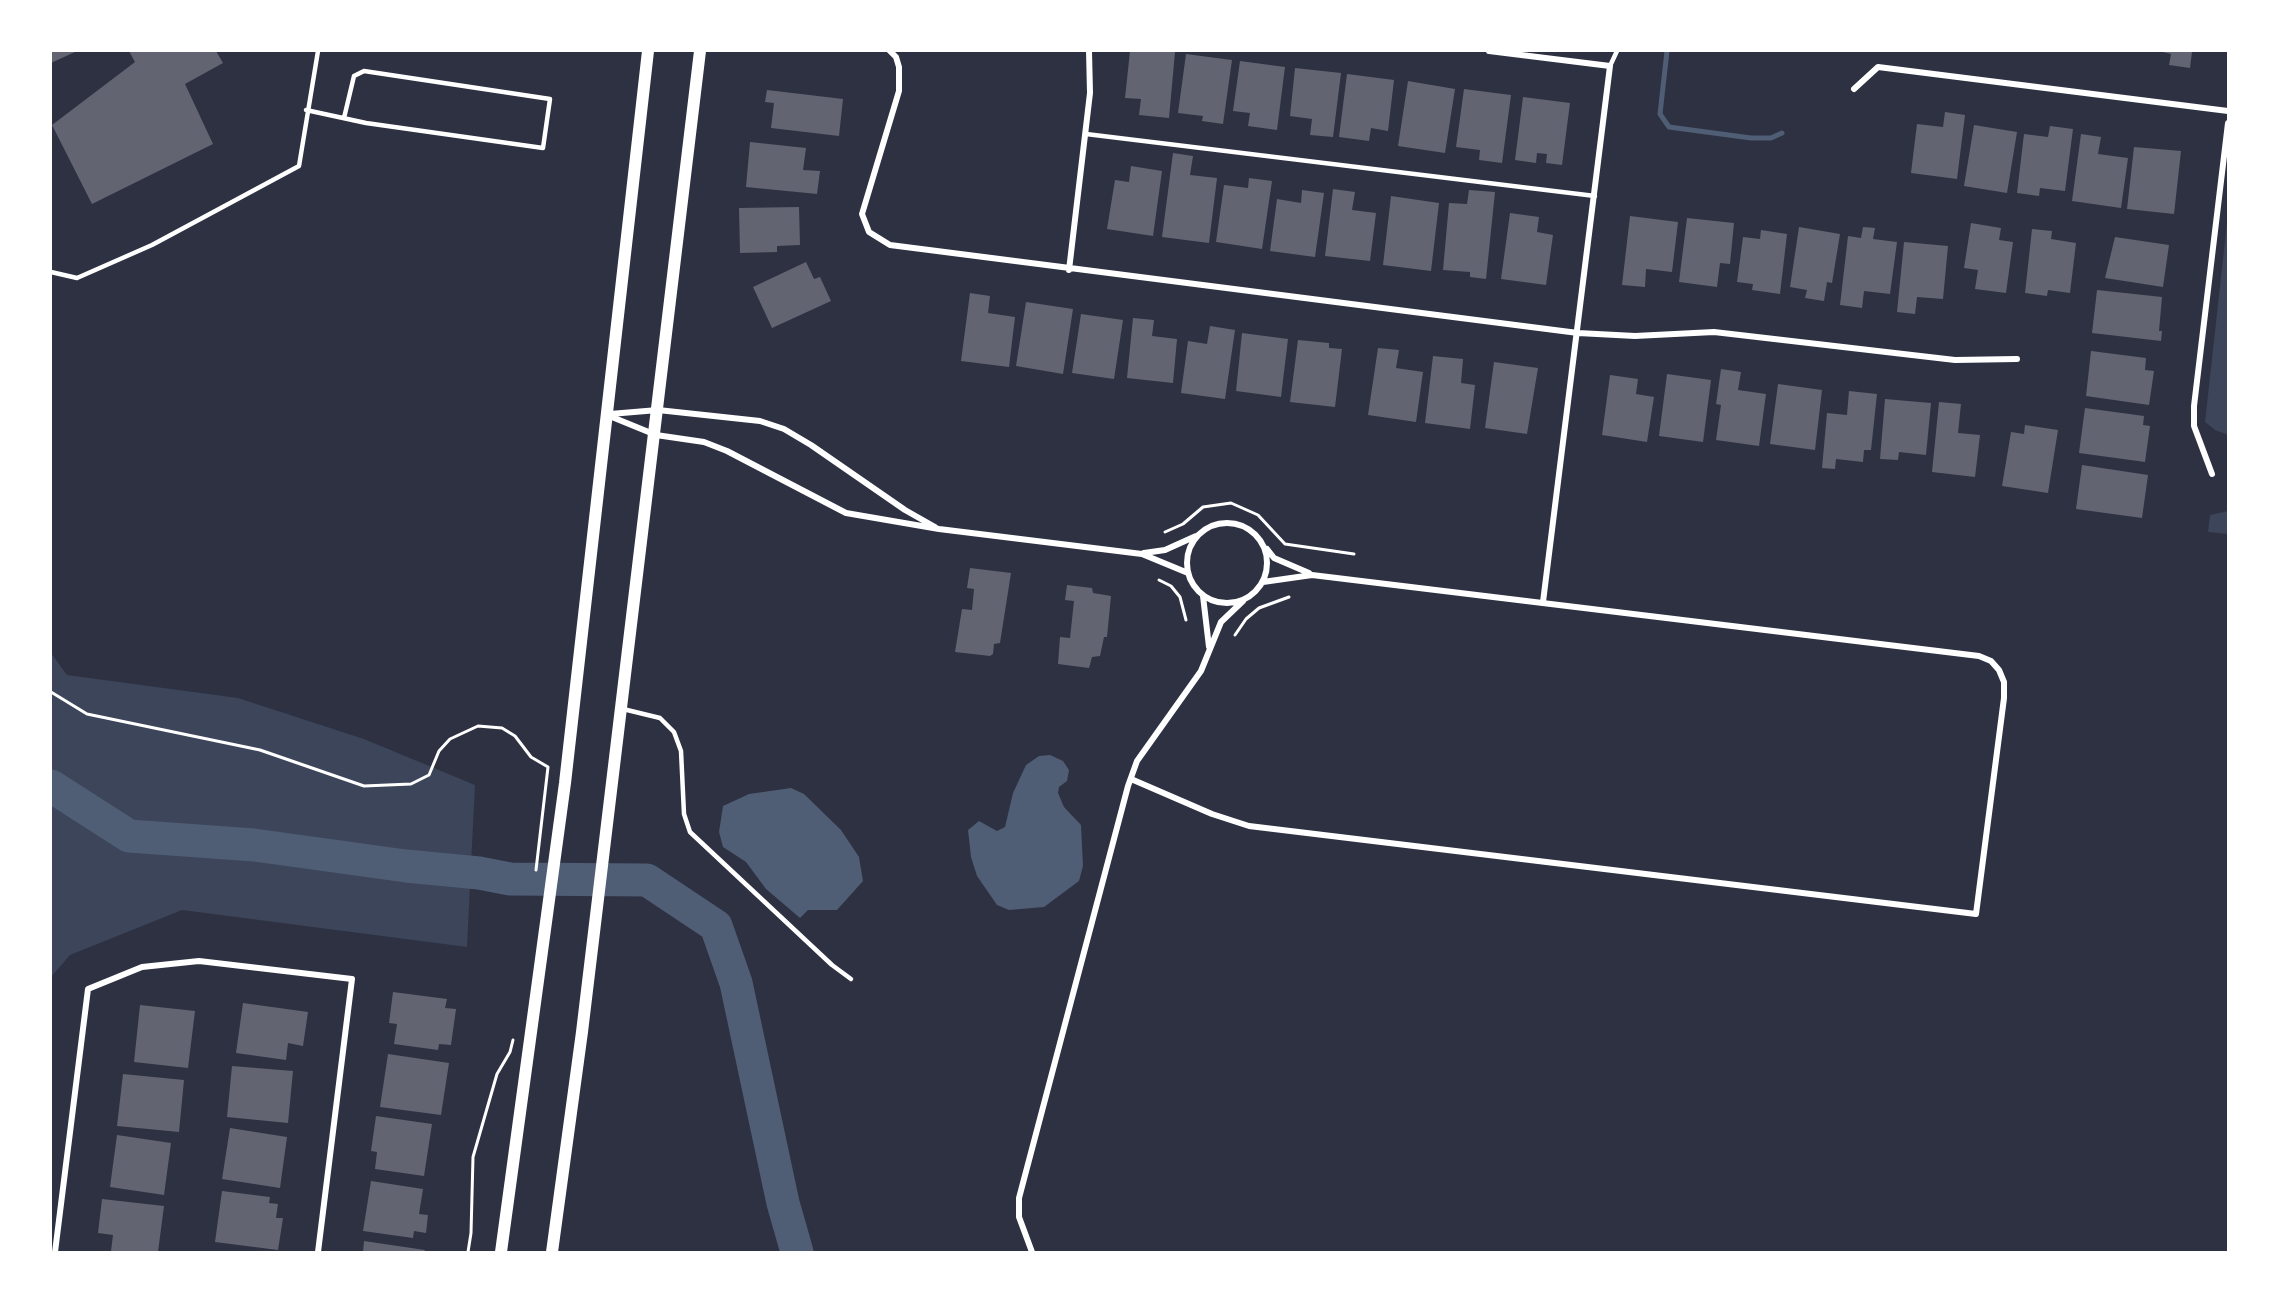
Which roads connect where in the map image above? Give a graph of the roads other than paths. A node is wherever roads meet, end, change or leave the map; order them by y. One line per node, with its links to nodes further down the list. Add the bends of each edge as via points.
1 (318, 51): 10 (lane)
2 (648, 51): 21 (main road)
3 (700, 51): 20 (main road)
4 (890, 51): 16 (street, via 896,57 901,79 862,214 864,225 876,239 900,248)
5 (1089, 51): 14 (street)
6 (1489, 51): 8 (street)
7 (1617, 51): 8 (lane)
8 (1610, 66): 15 (street)
9 (1854, 89): 11 (street, via 1878,67)
10 (306, 110): 12 (lane); 17 (lane, via 299,166 152,245 77,278)
11 (2228, 111)
12 (344, 118): 12 (lane, via 543,148 550,99 364,71 354,76)
13 (2228, 123): 23 (street, via 2194,406 2194,426)
14 (1086, 134): 15 (lane); 16 (street)
15 (1595, 196): 18 (street)
16 (1069, 270): 18 (street)
17 (51, 272)
18 (1578, 333): 19 (street, via 1635,336 1714,332 1955,360); 33 (street)
19 (2017, 359)
20 (658, 410): 21 (street); 22 (main road); 24 (street, via 760,421 783,429)
21 (607, 415): 22 (street); 40 (main road, via 565,783)
22 (656, 435): 24 (street, via 705,442 727,451 846,513); 35 (main road)
23 (2212, 474)
24 (939, 529): 27 (street)
25 (1197, 536): 26 (street, via 1213,526 1232,523 1256,534); 27 (street, via 1166,550); 28 (street, via 1187,559)
26 (1263, 544): 29 (street, via 1274,558); 30 (street, via 1268,569)
27 (1142, 554): 28 (street)
28 (1188, 573): 31 (street)
29 (1312, 575): 30 (street); 33 (street)
30 (1263, 582): 32 (street)
31 (1203, 596): 32 (street, via 1229,604); 34 (street)
32 (1243, 601): 34 (street, via 1221,622)
33 (1543, 602): 36 (street, via 1991,660 2004,682 2004,698 1976,914 1250,826)
34 (1209, 648): 36 (street, via 1201,671 1137,761)
35 (620, 708): 37 (lane, via 660,718 674,732 681,751 684,814 690,832 832,965); 41 (main road)
36 (1131, 779): 42 (street, via 1019,1198 1019,1217)
37 (852, 979)
38 (55, 1252): 39 (street, via 88,988 123,972 180,961 352,979)
39 (318, 1252)
40 (501, 1252)
41 (552, 1252)
42 (1032, 1252)

